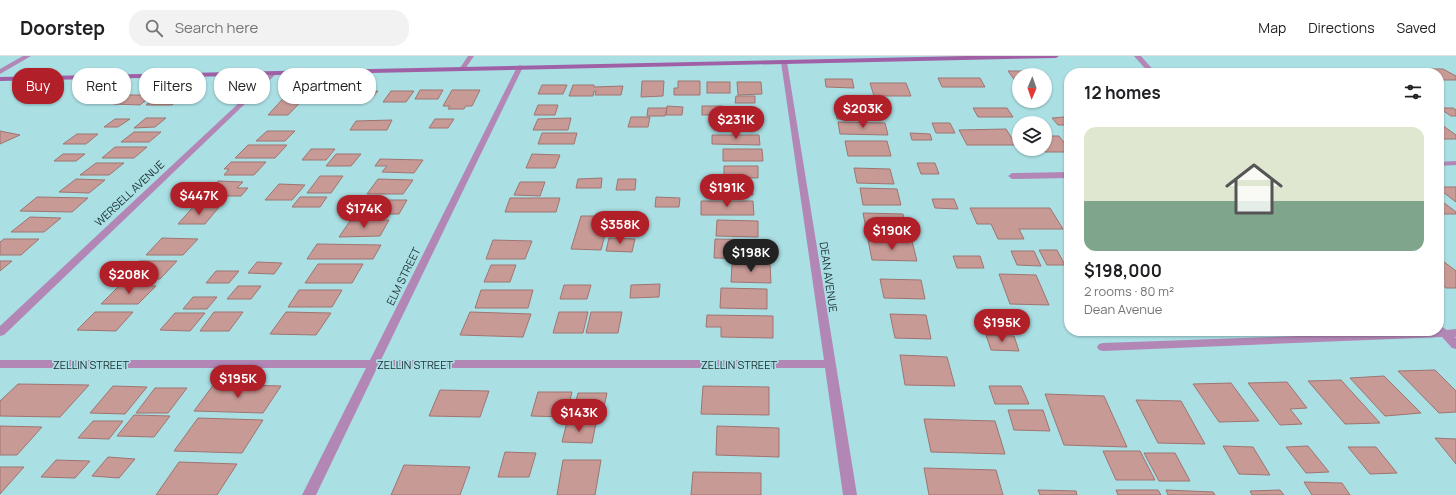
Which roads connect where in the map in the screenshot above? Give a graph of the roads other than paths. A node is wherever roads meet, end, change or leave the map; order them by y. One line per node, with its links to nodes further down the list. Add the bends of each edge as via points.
1 (28, 56): 10 (street)
2 (471, 56): 8 (street)
3 (1046, 56): 4 (main road); 6 (main road)
4 (1056, 56)
5 (1137, 56): 9 (street)
6 (784, 62): 7 (main road); 24 (street, DEAN AVENUE)
7 (520, 67): 8 (main road); 23 (street, ELM STREET)
8 (463, 68): 11 (main road)
9 (1148, 68)
10 (0, 72)
11 (274, 73): 12 (main road); 17 (street, WERSELL AVENUE)
12 (0, 79)
13 (1456, 163): 14 (street)
14 (1444, 164)
15 (1064, 175): 16 (street)
16 (1012, 176)
17 (0, 332)
18 (1447, 332): 20 (street)
19 (1355, 336): 21 (street)
20 (1456, 345)
21 (1103, 347)
22 (0, 364): 23 (street, ZELLIN STREET)
23 (373, 364): 24 (street, ZELLIN STREET); 25 (street, ELM STREET)
24 (829, 364): 26 (street, DEAN AVENUE)
25 (310, 495)
26 (850, 495)

